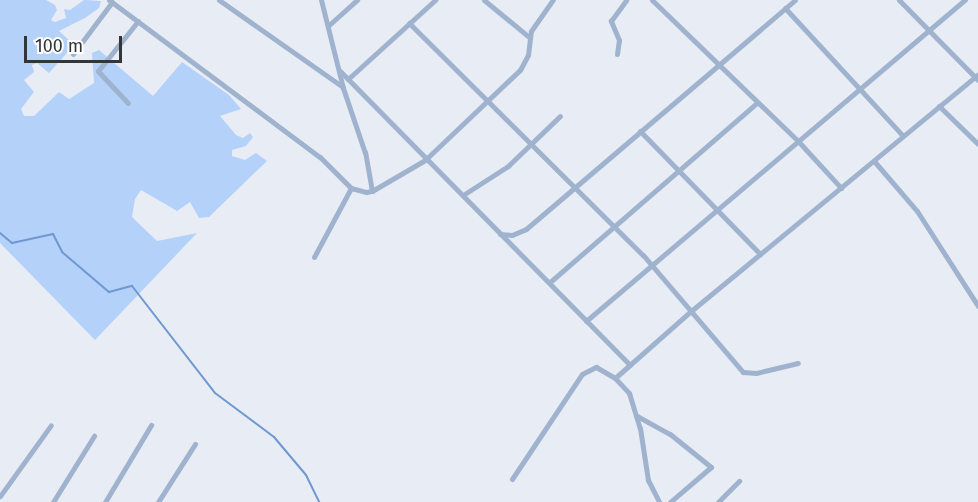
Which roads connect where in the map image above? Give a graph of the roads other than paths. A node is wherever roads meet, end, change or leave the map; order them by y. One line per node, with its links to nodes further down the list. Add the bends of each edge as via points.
1 (219, 0): 25 (street)
2 (321, 0): 16 (street)
3 (357, 0): 16 (street)
4 (435, 0): 15 (street)
5 (484, 0): 18 (street)
6 (552, 0): 18 (street)
7 (626, 0): 20 (street, via 611,21 619,40)
8 (652, 0): 21 (street)
9 (795, 0): 13 (street)
10 (899, 0): 17 (street)
11 (965, 0): 17 (street)
12 (111, 1): 14 (street); 19 (street)
13 (785, 8): 21 (street); 26 (street)
14 (138, 21): 27 (street, via 98,70); 41 (street, via 320,157)
15 (409, 23): 24 (street); 29 (street)
16 (329, 25): 22 (street)
17 (929, 29): 23 (street); 26 (street)
18 (528, 37): 29 (street, via 528,55 520,70)
19 (73, 54)
20 (617, 54)
21 (717, 66): 28 (street); 32 (street)
22 (339, 69): 24 (street); 25 (street)
23 (977, 77): 30 (street)
24 (348, 79): 37 (street)
25 (343, 87): 43 (street, via 362,139)
26 (863, 90): 33 (street); 34 (street)
27 (128, 103)
28 (757, 103): 34 (street); 39 (street)
29 (488, 104): 36 (street); 37 (street)
30 (939, 105): 33 (street); 35 (street)
31 (560, 116): 36 (street)
32 (640, 131): 39 (street); 40 (street)
33 (902, 135): 38 (street)
34 (798, 141): 42 (street); 45 (street)
35 (978, 144)
36 (530, 145): 40 (street); 44 (street, via 508,166)
37 (425, 160): 43 (street); 44 (street)
38 (874, 161): 42 (street); 52 (street, via 917,211)
39 (679, 171): 45 (street); 46 (street)
40 (574, 187): 46 (street); 47 (street, via 519,233)
41 (351, 188): 43 (street); 49 (street)
42 (841, 188): 48 (street)
43 (372, 191)
44 (463, 195): 47 (street)
45 (719, 212): 48 (street); 50 (street)
46 (613, 226): 50 (street); 51 (street)
47 (500, 234): 51 (street)
48 (760, 254): 53 (street)
49 (314, 257)
50 (654, 267): 53 (street); 54 (street)
51 (550, 282): 54 (street)
52 (978, 306)
53 (691, 311): 55 (street, via 748,374); 56 (street)
54 (586, 321): 56 (street)
55 (798, 363)
56 (630, 365): 57 (street)
57 (615, 378): 58 (street, via 628,393); 63 (street, via 596,367 585,369)
58 (637, 416): 69 (street, via 648,480); 70 (street, via 670,434 711,467)
59 (51, 424): 65 (street)
60 (151, 425): 67 (street)
61 (94, 436): 66 (street)
62 (195, 444): 68 (street)
63 (512, 479)
64 (740, 482): 71 (street)
65 (0, 496)
66 (54, 502)
67 (105, 502)
68 (158, 502)
69 (659, 502)
70 (670, 502)
71 (718, 502)

